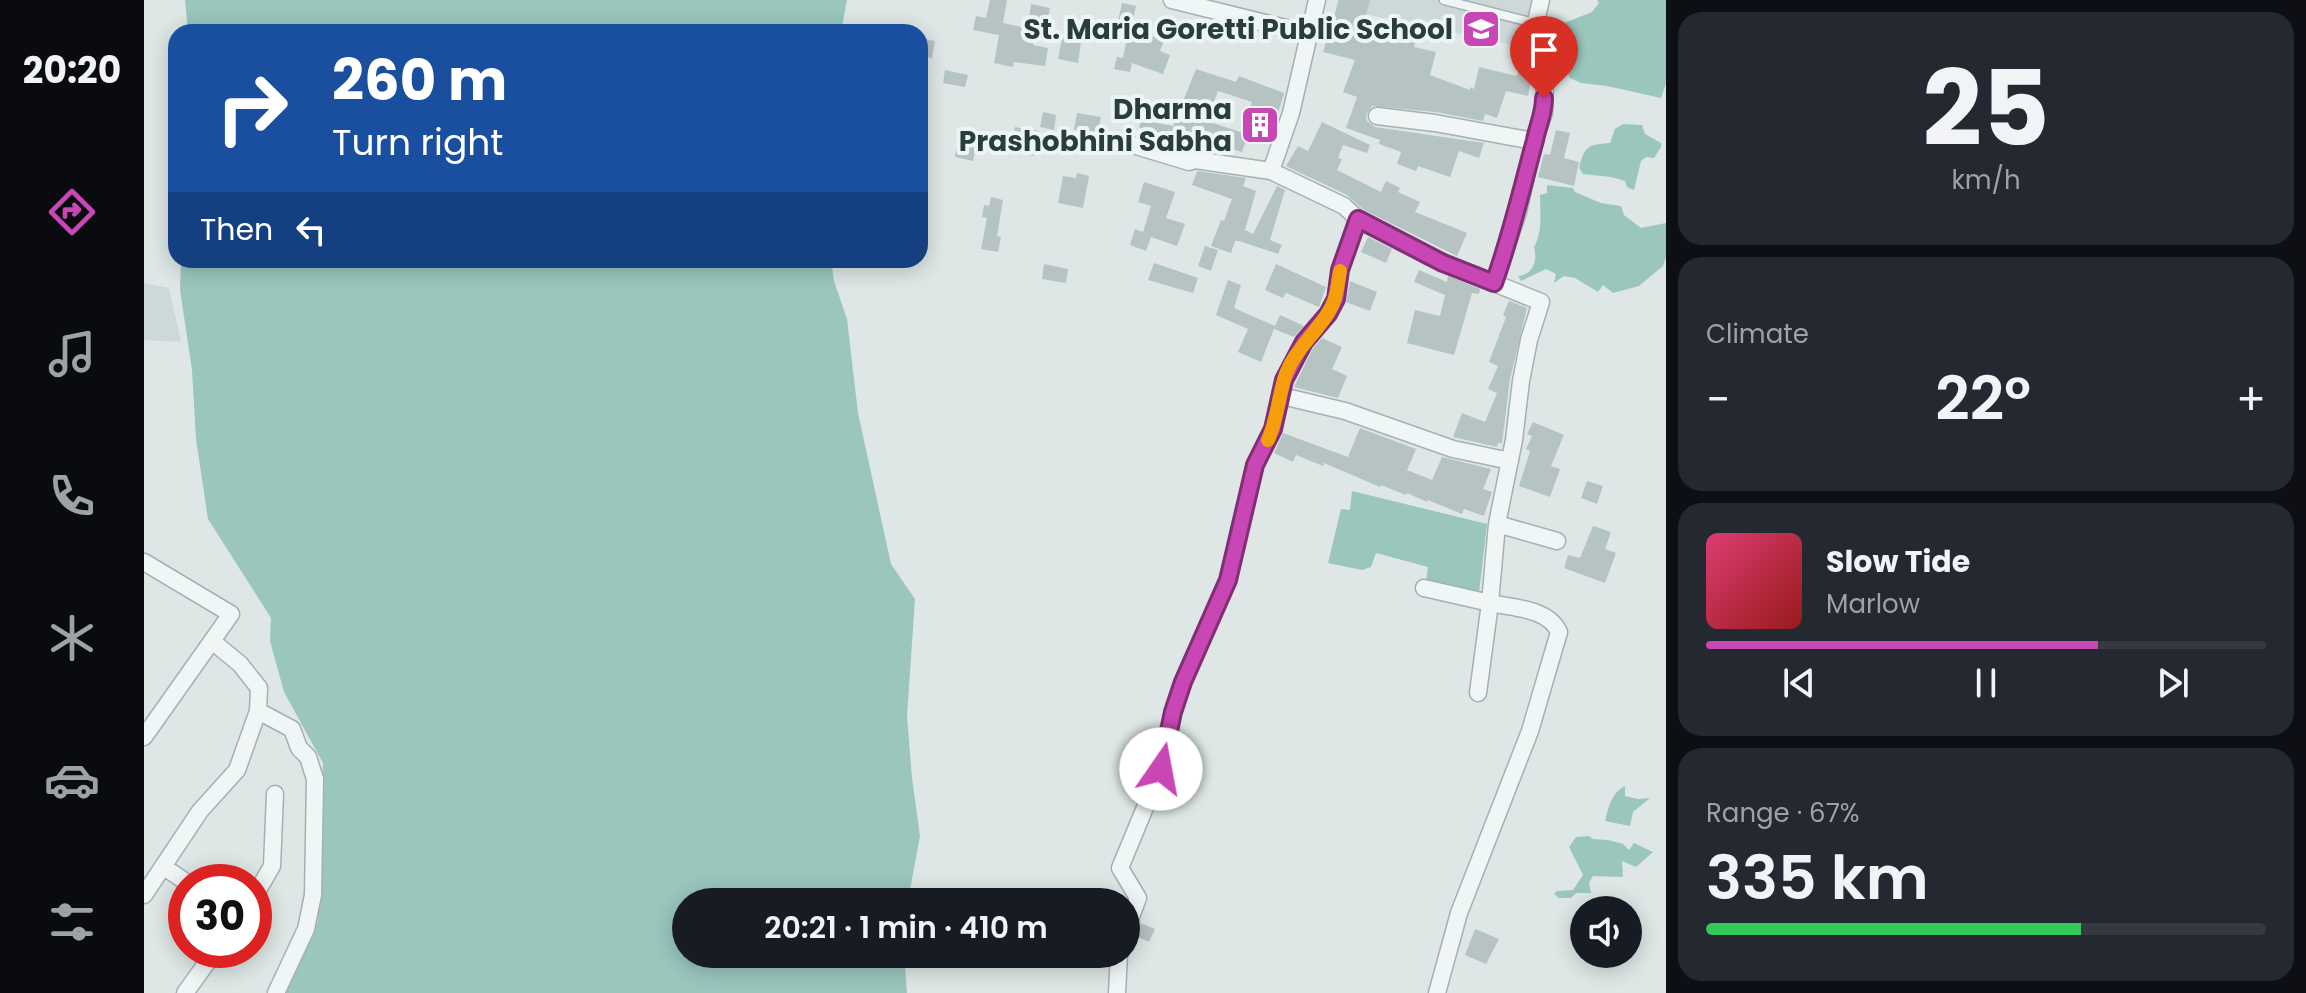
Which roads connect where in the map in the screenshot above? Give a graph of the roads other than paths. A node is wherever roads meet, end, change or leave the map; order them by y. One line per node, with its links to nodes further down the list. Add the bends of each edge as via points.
1 (1172, 0): 6 (street)
2 (1317, 0): 6 (street)
3 (1444, 0): 5 (lane)
4 (1541, 0): 5 (street)
5 (1534, 23): 8 (street, via 1532,39 1545,82 1544,113)
6 (1310, 34): 10 (street)
7 (1377, 116): 8 (street)
8 (1534, 141): 12 (street)
9 (1123, 142): 10 (street, via 1189,162)
10 (1271, 171): 11 (street, via 1344,206)
11 (1358, 219): 12 (street); 13 (street, via 1336,299 1297,353)
12 (1494, 283): 14 (street, via 1541,302 1523,367)
13 (1282, 396): 14 (street, via 1345,411 1453,449); 27 (street, via 1255,465 1228,580 1183,682 1161,769 1120,868)
14 (1510, 461): 15 (street)
15 (1497, 524): 16 (street); 19 (street)
16 (1557, 541)
17 (147, 569): 20 (street, via 231,614)
18 (1424, 588): 19 (street)
19 (1490, 603): 21 (street); 34 (street, via 1544,615 1559,632 1530,731 1459,913)
20 (212, 641): 22 (street, via 259,688); 23 (street)
21 (1478, 693)
22 (258, 711): 26 (street, via 237,770); 32 (street, via 292,729 315,779 313,895 306,929)
23 (144, 737)
24 (275, 794): 25 (street)
25 (272, 866)
26 (155, 872): 28 (street)
27 (1132, 888)
28 (144, 895)
29 (203, 968): 31 (street)
30 (1118, 968): 33 (street)
31 (185, 993)
32 (276, 993)
33 (1117, 993)
34 (1437, 993)

